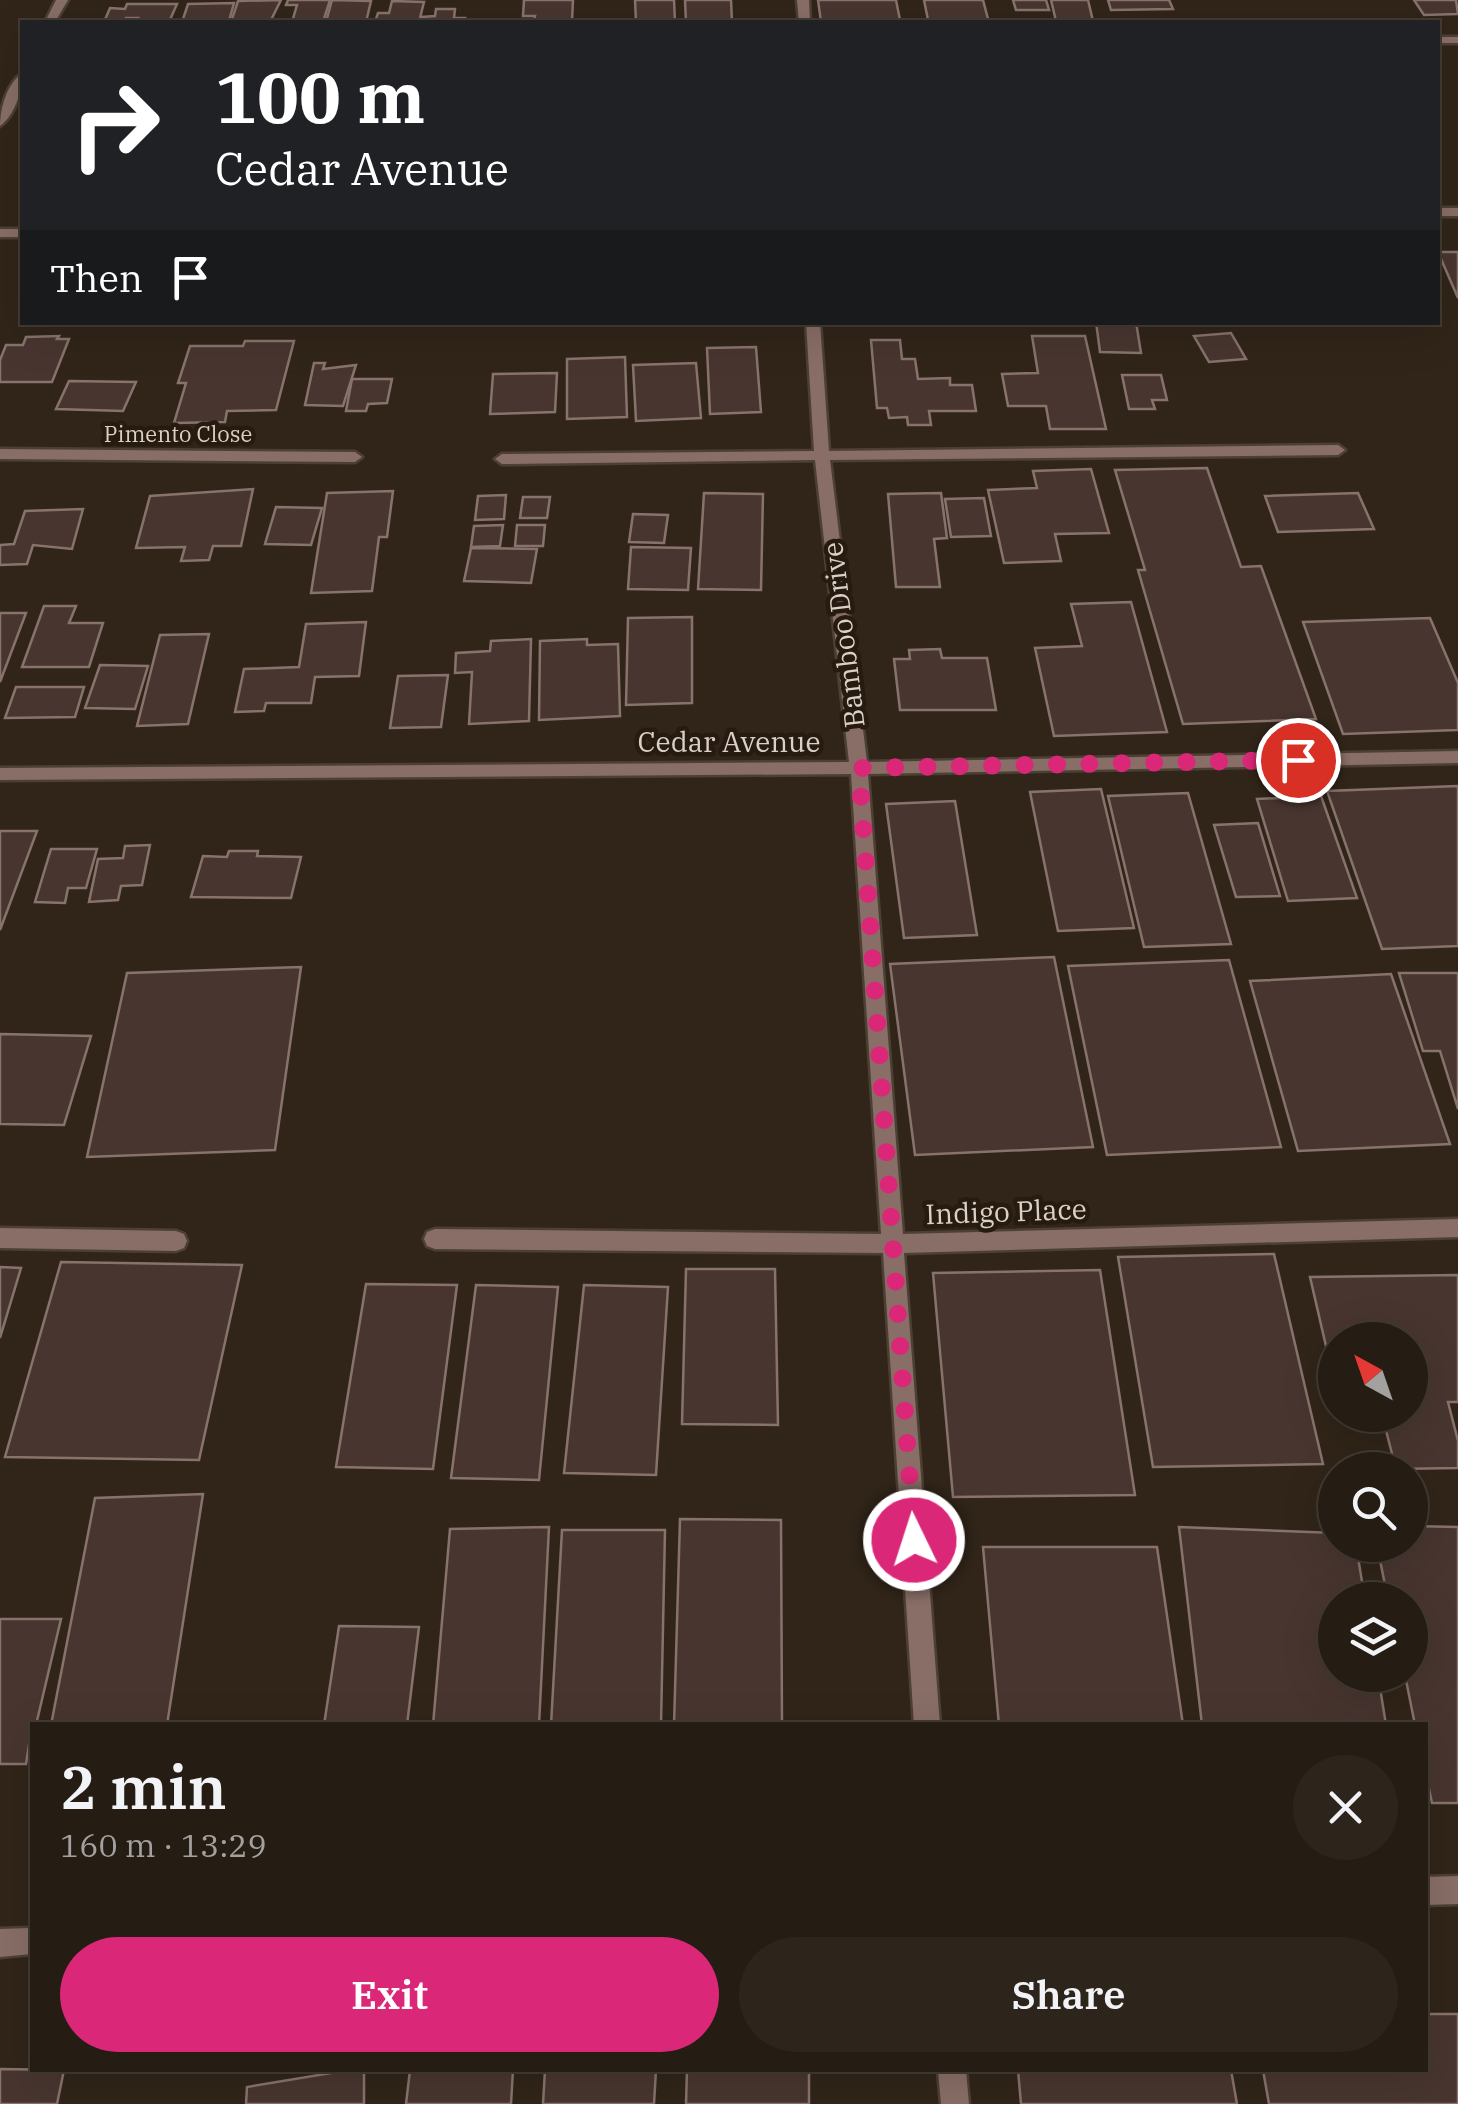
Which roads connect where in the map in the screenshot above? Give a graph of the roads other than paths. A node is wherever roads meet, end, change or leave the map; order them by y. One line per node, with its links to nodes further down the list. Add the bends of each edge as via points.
1 (20, 81): 2 (street)
2 (0, 122)
3 (813, 325): 6 (street, Bamboo Drive)
4 (1338, 450): 6 (street)
5 (0, 454): 7 (street, Pimento Close)
6 (822, 455): 8 (street); 10 (street, Bamboo Drive)
7 (355, 457)
8 (502, 459)
9 (1458, 757): 10 (street, Cedar Avenue)
10 (859, 768): 11 (street, Cedar Avenue); 16 (street, Bamboo Drive)
11 (0, 774)
12 (1458, 1228): 16 (street, Indigo Place)
13 (0, 1238): 15 (street)
14 (435, 1239): 16 (street, Indigo Place)
15 (176, 1241)
16 (893, 1244): 17 (street, Bamboo Drive)
17 (928, 1722)
18 (1458, 1890): 19 (street)
19 (1428, 1891)
20 (952, 2072): 21 (street)
21 (954, 2104)

